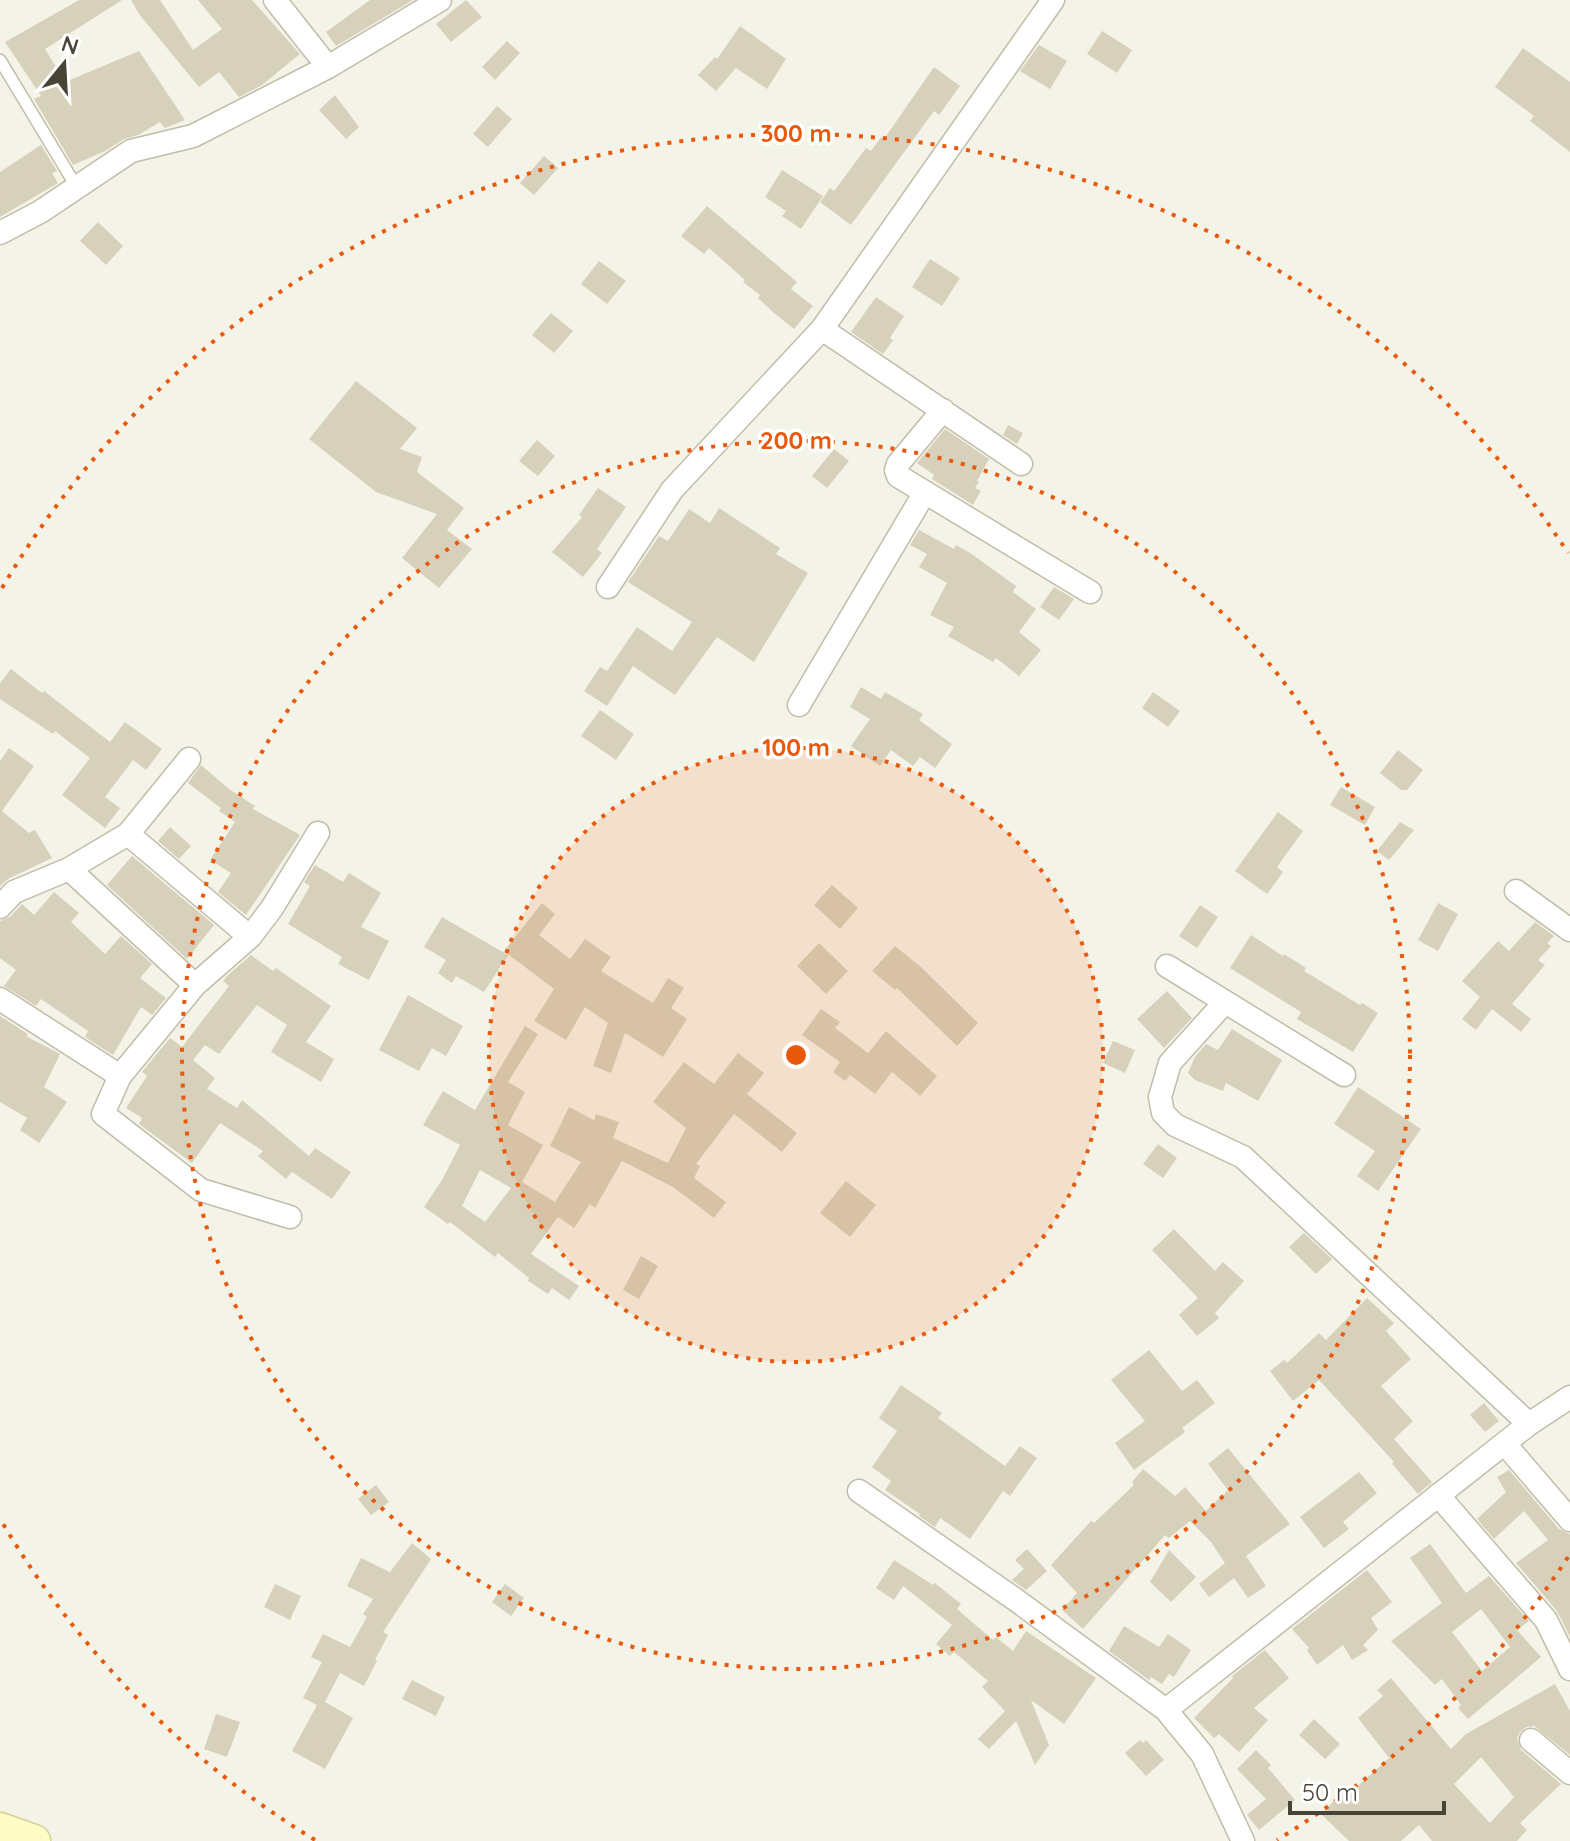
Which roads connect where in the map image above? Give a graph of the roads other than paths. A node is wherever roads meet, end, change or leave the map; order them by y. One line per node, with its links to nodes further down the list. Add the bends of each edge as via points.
1 (275, 0): 5 (street)
2 (440, 0): 5 (street)
3 (1053, 0): 8 (street)
4 (0, 60): 6 (lane)
5 (328, 67): 6 (street, via 193,136 131,151)
6 (76, 186): 7 (street)
7 (0, 233)
8 (822, 329): 9 (street); 12 (street, via 672,490)
9 (943, 410): 10 (street); 11 (street, via 896,470)
10 (1021, 464)
11 (925, 492): 13 (street); 14 (street)
12 (608, 587)
13 (1090, 592)
14 (799, 705)
15 (189, 759): 17 (street)
16 (318, 833): 22 (street)
17 (128, 834): 18 (street); 22 (street)
18 (69, 869): 20 (street, via 14,892); 24 (street)
19 (1516, 891): 21 (street)
20 (0, 907)
21 (1570, 930)
22 (250, 937): 24 (street)
23 (1167, 966): 26 (street)
24 (195, 985): 28 (street)
25 (0, 999): 28 (street)
26 (1225, 1002): 27 (street); 31 (street, via 1170,1063 1160,1097 1163,1113 1175,1125 1243,1157)
27 (1344, 1075)
28 (120, 1076): 29 (street, via 103,1114 201,1190)
29 (290, 1217)
30 (1570, 1397): 31 (street)
31 (1529, 1424): 32 (street)
32 (1505, 1444): 34 (street); 35 (street)
33 (859, 1491): 37 (street)
34 (1438, 1495): 36 (street, via 1546,1620); 37 (street)
35 (1570, 1520)
36 (1570, 1669)
37 (1166, 1710): 42 (street, via 1202,1754)
38 (1531, 1740): 39 (street)
39 (1570, 1773)
40 (0, 1829): 41 (main road)
41 (34, 1841)
42 (1243, 1841)

